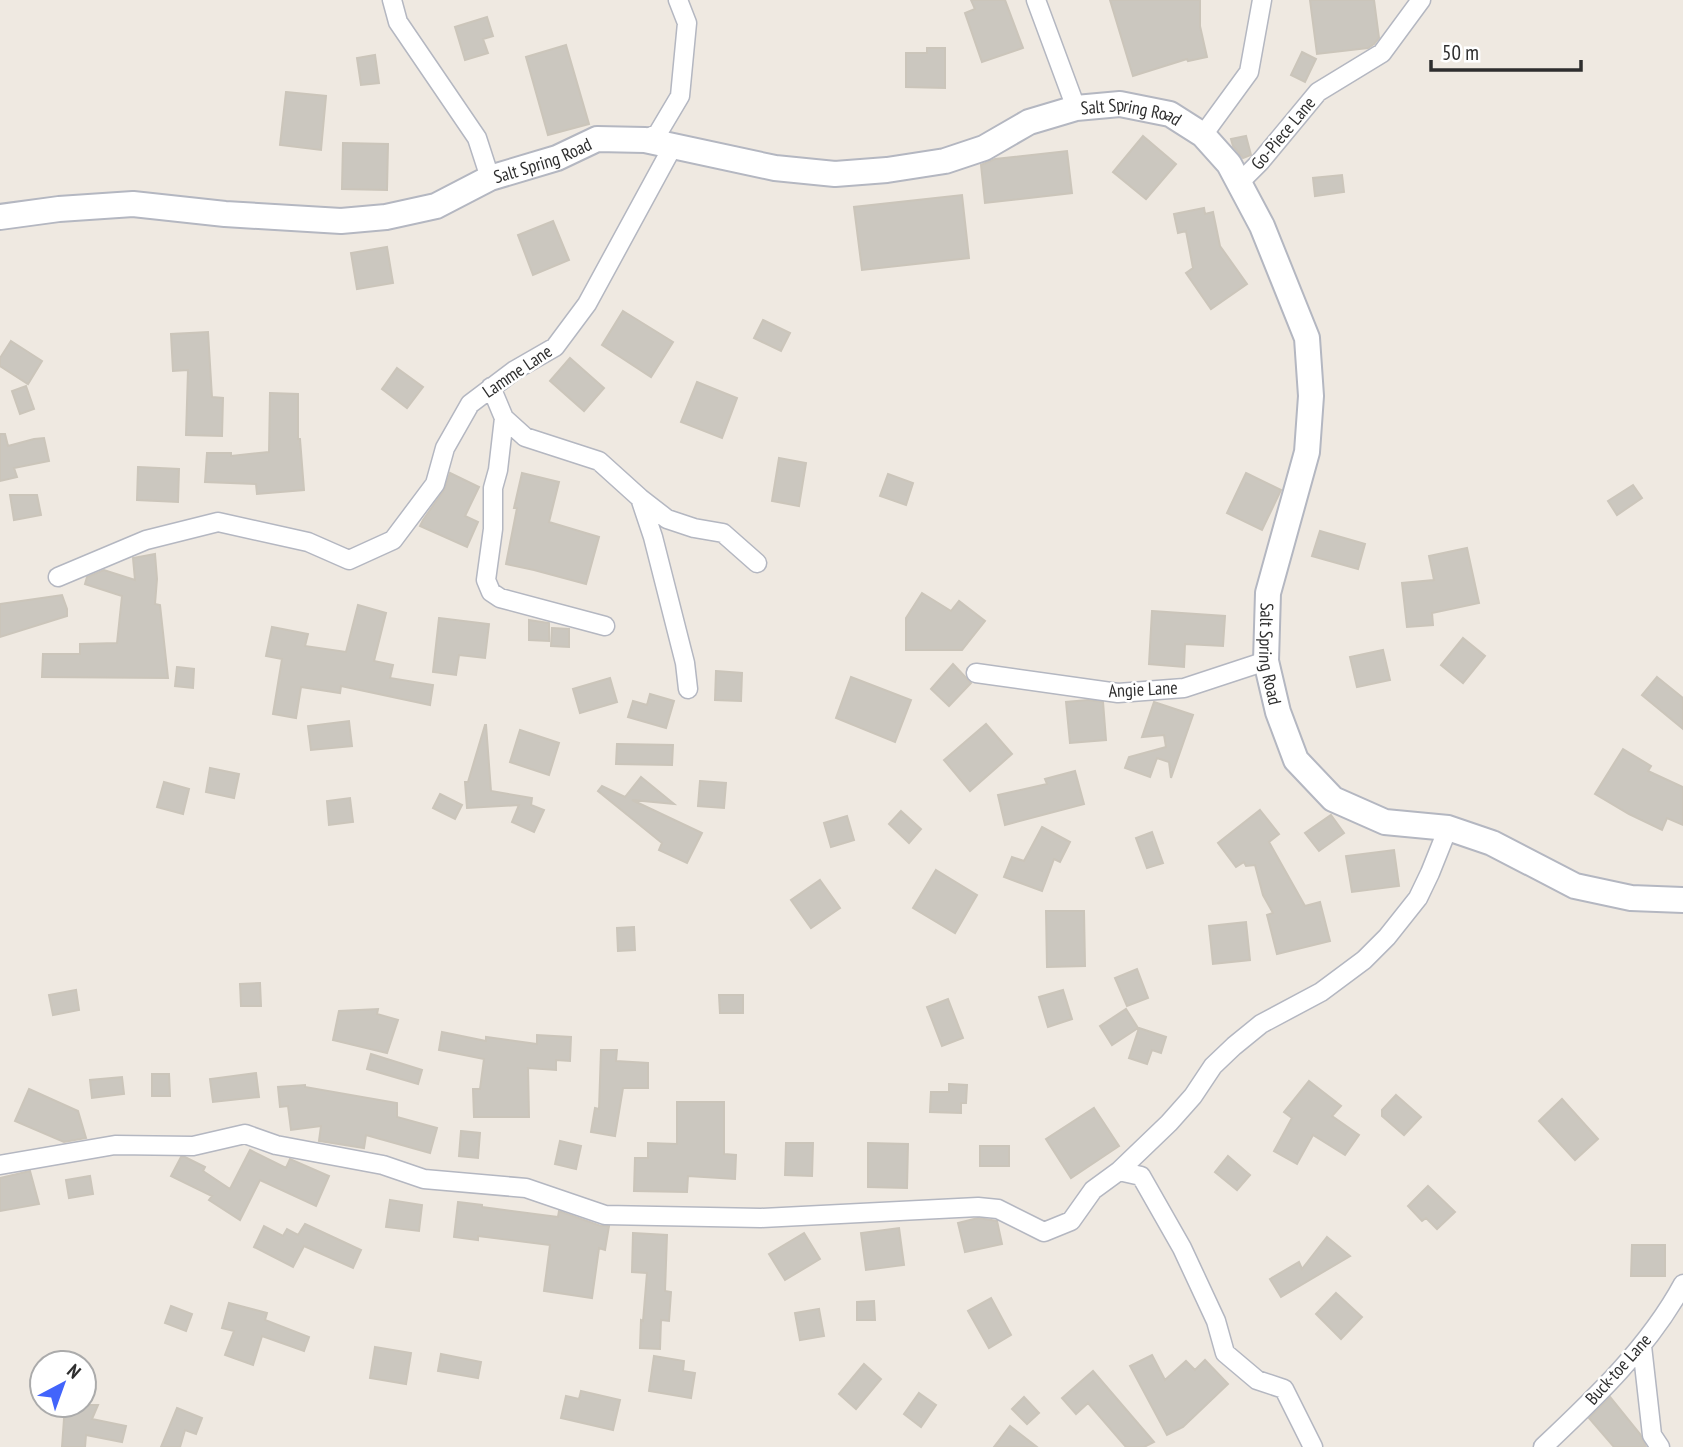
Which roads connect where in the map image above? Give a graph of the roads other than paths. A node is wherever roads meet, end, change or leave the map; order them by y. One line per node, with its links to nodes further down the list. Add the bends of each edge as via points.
1 (392, 0): 10 (street, via 398,22 477,138)
2 (678, 0): 8 (street, via 687,23 680,96 657,133)
3 (1036, 0): 6 (street)
4 (1262, 0): 7 (street, via 1249,72)
5 (1421, 0): 11 (street, Go-Piece Lane, via 1382,53 1318,92)
6 (1076, 108): 7 (street, Salt Spring Road, via 1120,104 1170,114); 9 (street, Salt Spring Road, via 1029,122 984,148 945,161 887,170 835,174 775,168)
7 (1203, 135): 11 (street, Salt Spring Road, via 1229,164)
8 (645, 140): 9 (street, Salt Spring Road); 10 (street, Salt Spring Road, via 597,139 557,158)
9 (673, 146): 13 (street, Lamme Lane, via 587,304 555,347)
10 (490, 178): 12 (street, Salt Spring Road, via 436,206 341,221 133,205)
11 (1238, 184): 19 (street, Salt Spring Road, via 1262,226 1307,338 1311,396 1307,453 1268,593)
12 (0, 217)
13 (491, 387): 14 (street); 17 (street, Lamme Lane, via 470,404 445,448 435,484 393,540 349,560 308,542 218,522 146,540)
14 (504, 418): 15 (street, via 525,437 599,461); 18 (street, via 486,580 491,592)
15 (640, 498): 16 (street, via 667,519 723,533); 21 (street)
16 (757, 563)
17 (58, 577)
18 (605, 626)
19 (1266, 662): 20 (street, Angie Lane, via 1184,688 1118,693); 22 (street, Salt Spring Road, via 1296,760 1333,799 1385,822)
20 (976, 674)
21 (688, 689)
22 (1448, 828): 23 (street, Salt Spring Road, via 1492,843 1575,887 1631,898); 25 (street, via 1418,898 1387,937 1321,992 1262,1024 1234,1046 1169,1123)
23 (1683, 900)
24 (0, 1164): 25 (street, via 115,1145 193,1146 245,1134 276,1145 383,1165 424,1179 526,1188 604,1215 761,1218 978,1207 998,1209 1044,1232 1071,1222 1093,1191)
25 (1119, 1171): 28 (street, via 1141,1176 1194,1272 1225,1353 1257,1380 1284,1389)
26 (1683, 1284): 27 (street, Buck-toe Lane)
27 (1642, 1346): 29 (street, Buck-toe Lane); 30 (street, via 1652,1435)
28 (1313, 1447)
29 (1544, 1447)
30 (1660, 1447)

